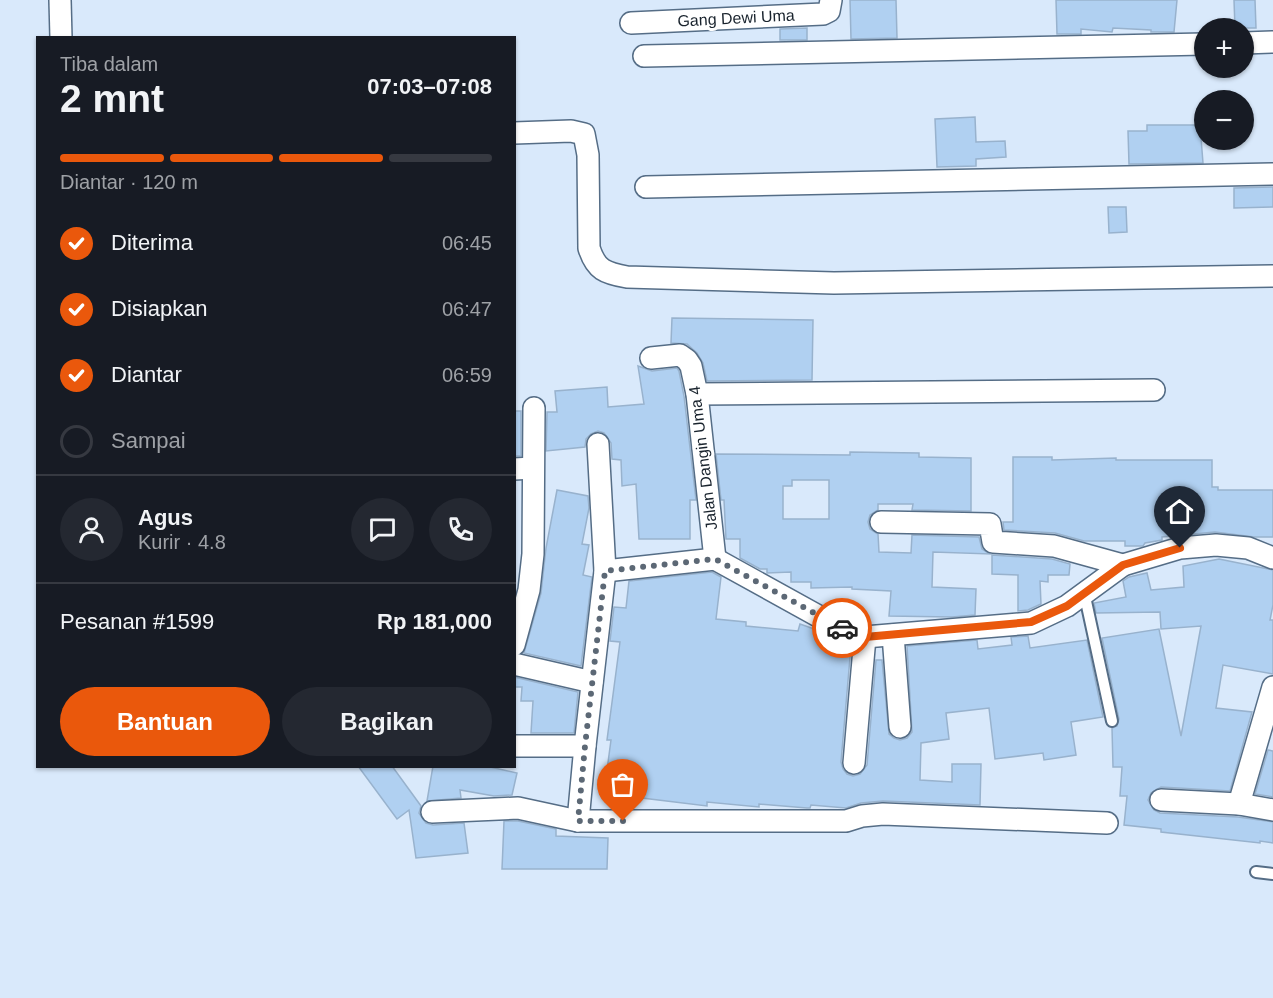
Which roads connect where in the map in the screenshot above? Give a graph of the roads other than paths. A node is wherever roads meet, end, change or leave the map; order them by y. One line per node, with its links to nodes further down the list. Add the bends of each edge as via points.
1 (60, 0): 4 (street)
2 (831, 0): 3 (street, Gang Dewi Uma, via 829,10 823,14)
3 (631, 23)
4 (61, 36)
5 (1273, 42): 6 (street)
6 (1254, 43)
7 (1194, 44): 8 (street)
8 (644, 56)
9 (516, 133): 12 (street, via 584,134 588,154 588,248 593,261 607,273 627,277 834,283)
10 (1273, 174): 11 (street)
11 (646, 188)
12 (1273, 276)
13 (651, 358): 15 (street, Jalan Dangin Uma 4, via 675,354 684,357 691,366)
14 (1154, 390): 15 (street)
15 (697, 394): 21 (street, Jalan Dangin Uma 4)
16 (534, 408): 18 (street)
17 (598, 444): 23 (street)
18 (524, 468): 24 (street, via 533,554)
19 (881, 522): 22 (street, via 990,524 993,542 1054,546)
20 (1273, 558): 22 (street, via 1248,548 1216,544 1180,548)
21 (715, 559): 23 (street); 28 (street, via 838,627)
22 (1123, 565): 25 (street)
23 (605, 571): 30 (street)
24 (522, 590): 26 (street)
25 (1084, 591): 27 (street, via 1067,606 1031,622); 32 (lane)
26 (516, 631)
27 (892, 635): 28 (street); 33 (street)
28 (865, 637): 36 (street)
29 (516, 664): 30 (street)
30 (592, 682): 35 (street)
31 (1273, 687): 38 (street)
32 (1112, 721)
33 (900, 727)
34 (516, 746): 35 (street)
35 (585, 746): 41 (street)
36 (854, 764)
37 (1161, 800): 38 (street)
38 (1239, 804): 39 (street)
39 (1273, 810)
40 (432, 812): 41 (street, via 518,808)
41 (578, 821): 42 (street, via 846,821 883,814)
42 (1107, 823)
43 (1256, 872): 44 (lane)
44 (1273, 874)

